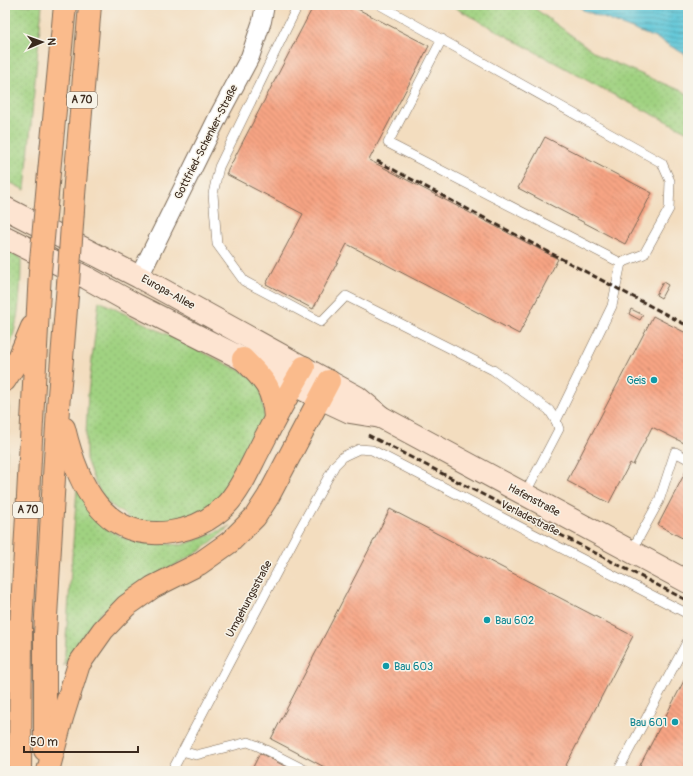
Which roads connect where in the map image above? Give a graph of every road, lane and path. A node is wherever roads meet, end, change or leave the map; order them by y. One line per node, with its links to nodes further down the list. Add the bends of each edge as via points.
1 (65, 5): 11 (highway, A 70, bridge)
2 (90, 5): 16 (highway, A 70, bridge)
3 (265, 5): 10 (street, Gottfried-Schenker-Straße, via 250,57)
4 (298, 5): 18 (lane, via 219,167 213,194 217,244 244,281 321,322 346,296 493,370 549,410)
5 (380, 5): 6 (lane)
6 (442, 39): 9 (lane, via 662,163 670,181 669,209 644,254); 9 (lane, via 388,143)
7 (5, 208): 10 (street, Europa-Allee)
8 (5, 237): 12 (street, Europa-Allee)
9 (621, 263): 18 (lane, via 612,306)
10 (139, 277): 13 (street, Europa-Allee)
11 (38, 313): 14 (highway, via 19,358); 27 (highway, A 70, via 21,627)
12 (243, 359): 13 (street, Europa-Allee); 17 (highway, via 269,388)
13 (299, 376): 15 (street, Europa-Allee); 17 (highway)
14 (5, 380)
15 (324, 389): 21 (street, Hafenstraße, via 350,412 381,417); 30 (highway, via 255,517 230,542 199,564 153,587 126,606 103,630 79,664)
16 (58, 408): 17 (highway, via 69,451 94,502 112,519 147,534 167,533 201,524 227,504 241,484); 30 (highway, A 70, via 45,634)
17 (275, 418)
18 (556, 420): 21 (lane, via 559,429)
19 (359, 449): 24 (lane, Verladestraße, via 372,450); 28 (lane, Umgehungsstraße, via 344,456 335,465)
20 (688, 459): 22 (lane, via 675,452 659,500)
21 (525, 494): 22 (street, Hafenstraße)
22 (631, 552): 23 (street, Hafenstraße)
23 (688, 582)
24 (688, 614)
25 (5, 629): 27 (highway)
26 (688, 640): 33 (lane)
27 (21, 707): 29 (highway, A 70)
28 (182, 751): 31 (lane, Umgehungsstraße); 32 (lane, via 196,755 248,742)
29 (20, 771)
30 (47, 771)
31 (172, 771)
32 (307, 771)
33 (618, 771)

